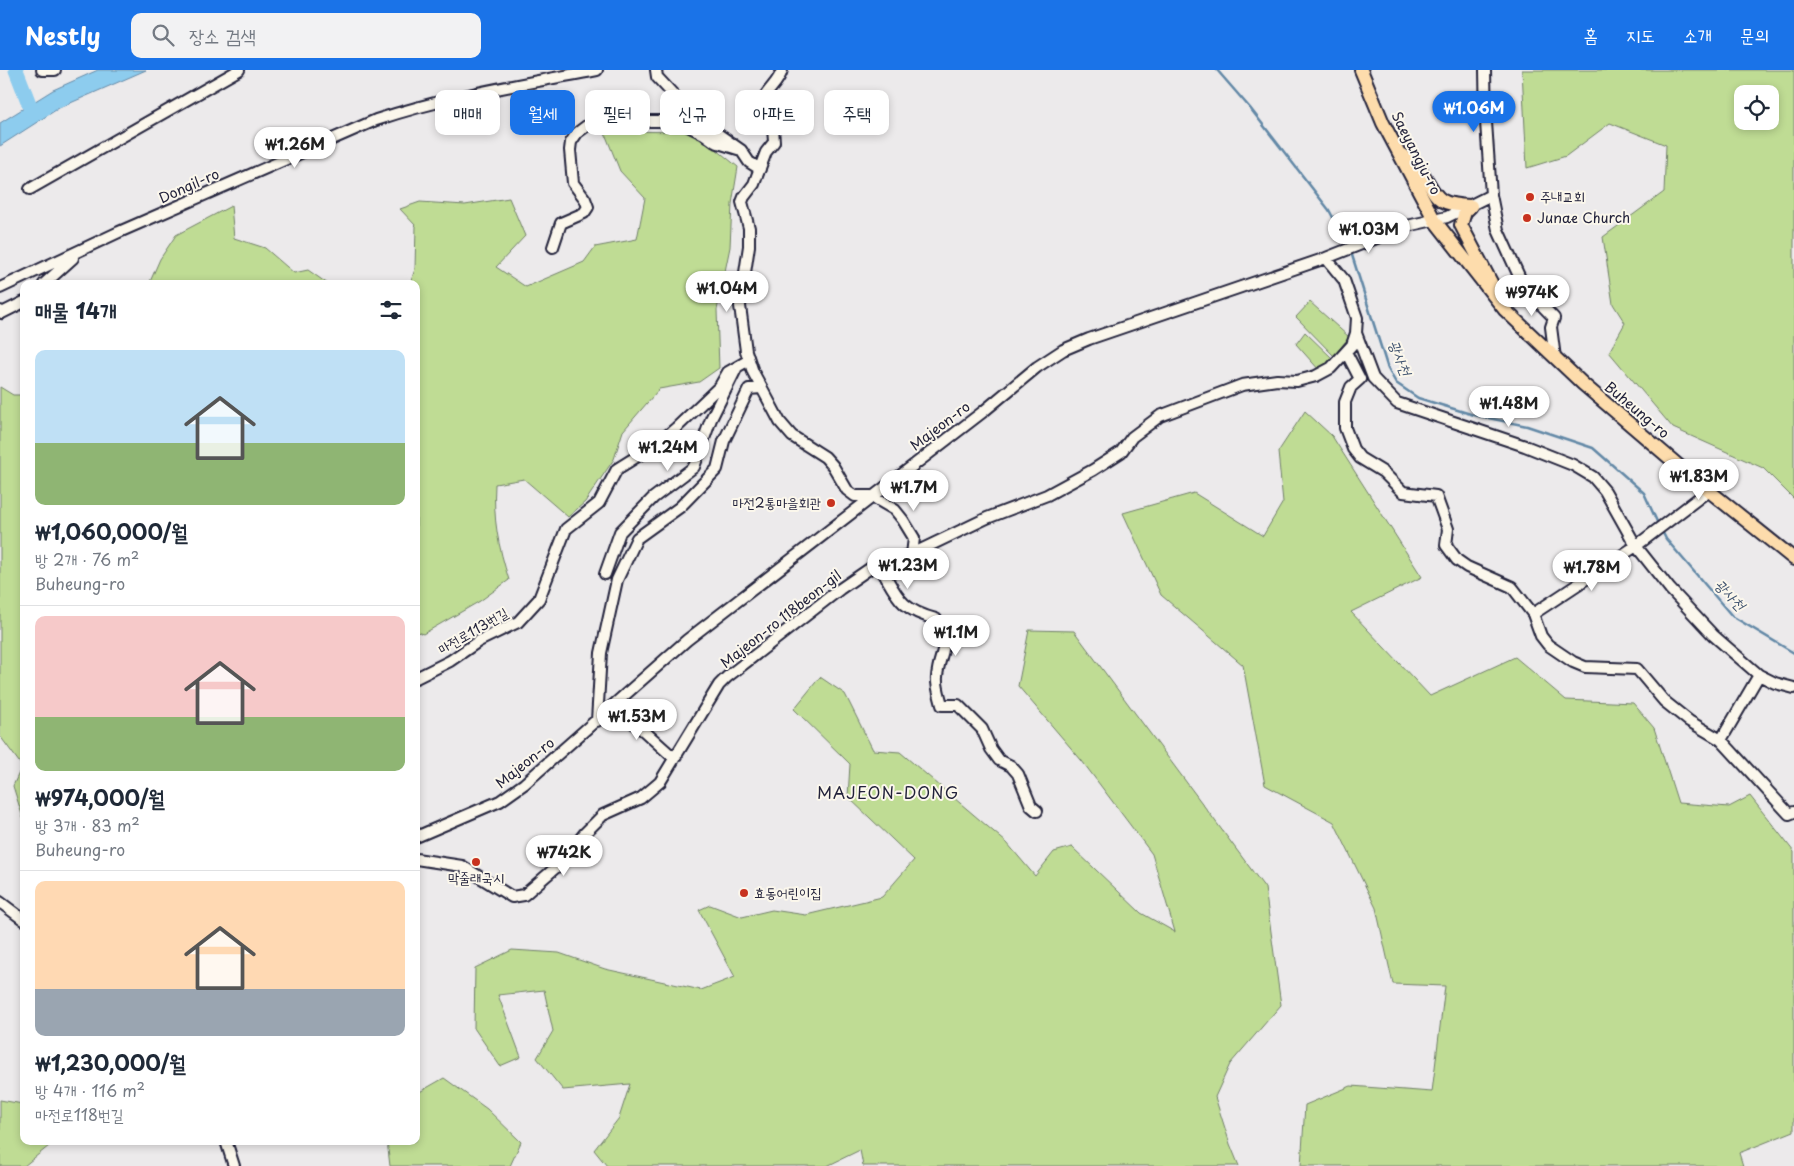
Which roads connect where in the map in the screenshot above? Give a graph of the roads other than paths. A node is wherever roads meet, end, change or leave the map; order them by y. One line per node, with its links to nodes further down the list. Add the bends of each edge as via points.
1 (42, 70): 2 (street)
2 (55, 70)
3 (239, 70): 12 (street)
4 (597, 70): 17 (street, Dongil-ro, via 469,94 376,120)
5 (656, 70): 9 (street, via 658,77 695,118)
6 (782, 70): 11 (street, via 780,78 764,98 774,142)
7 (1361, 70): 10 (main road, Saeyangju-ro, via 1383,124)
8 (1486, 70): 13 (street)
9 (741, 150): 11 (street); 16 (street, via 715,142 678,121 645,122 612,116 593,121 570,142 573,183 588,207 584,213 561,222)
10 (1400, 155): 14 (main road, via 1417,166 1440,199 1456,206); 15 (main road, Saeyangju-ro)
11 (760, 169): 27 (street, via 742,202 749,228 740,319)
12 (30, 189)
13 (1490, 195): 14 (street); 26 (street, via 1498,230 1524,287 1554,318 1551,327)
14 (1471, 206): 15 (street); 22 (main road, via 1465,212 1461,225)
15 (1435, 221): 18 (street, Majeon-ro, via 1395,230); 22 (main road, Buheung-ro)
16 (553, 247)
17 (77, 253): 19 (street); 20 (street, Dongil-ro)
18 (1330, 257): 24 (street, via 1344,280 1356,318); 31 (street, Majeon-ro, via 1063,350)
19 (49, 280)
20 (0, 288)
21 (20, 304): 23 (street)
22 (1506, 310): 26 (main road, Buheung-ro)
23 (0, 312)
24 (1356, 332): 25 (street, Majeon-ro 118beon-gil); 32 (street, via 1372,378 1397,403 1573,465 1593,477 1605,491)
25 (1346, 352): 33 (street, Majeon-ro 118beon-gil, via 1331,368 1316,376 1297,381 1242,385 1160,416 1132,437 1121,452 1093,470 1047,495 987,518); 37 (street, via 1360,379 1351,388 1345,402 1345,428 1353,450 1403,492 1436,496 1448,529 1446,545 1457,560 1512,587)
26 (1555, 358): 30 (main road, Buheung-ro)
27 (749, 360): 28 (street, 마전로113번길); 29 (street)
28 (737, 367): 36 (street, via 694,467 653,498 620,532); 39 (street, 마전로113번길, via 728,372 720,386 676,428 617,469 599,503 566,529 539,599 518,622)
29 (761, 388): 31 (street, via 792,436 825,457 843,486 855,496); 42 (street, via 749,389 740,404 716,469 680,507 637,538 617,580 601,653)
30 (1708, 491): 32 (street); 34 (main road, Buheung-ro)
31 (871, 496): 33 (street, via 895,510 903,520 914,538); 41 (street, Majeon-ro, via 687,640)
32 (1638, 544): 37 (street); 38 (street, via 1670,589 1713,635)
33 (912, 554): 35 (street, Majeon-ro 118beon-gil)
34 (1794, 559)
35 (879, 564): 44 (street, Majeon-ro 118beon-gil, via 840,589 723,681); 45 (street, via 905,606 936,619 940,626 944,648 937,684 942,705 958,705 982,729 994,754 1018,774 1031,806)
36 (605, 574)
37 (1533, 614): 43 (street, via 1548,645 1573,662 1586,667 1637,669 1664,701)
38 (1758, 675): 40 (street); 43 (street)
39 (420, 676)
40 (1794, 688)
41 (613, 707): 42 (street, Majeon-ro); 44 (street)
42 (597, 721): 47 (street, Majeon-ro, via 500,801)
43 (1720, 740): 46 (street, via 1788,814)
44 (674, 758): 48 (street, Majeon-ro 118beon-gil, via 660,782 641,798 603,815 560,864 524,895 512,897 462,866)
45 (1037, 811)
46 (1794, 812)
47 (420, 835)
48 (420, 860)
49 (0, 902): 50 (street)
50 (20, 917)
51 (227, 1145): 52 (street)
52 (234, 1166)

